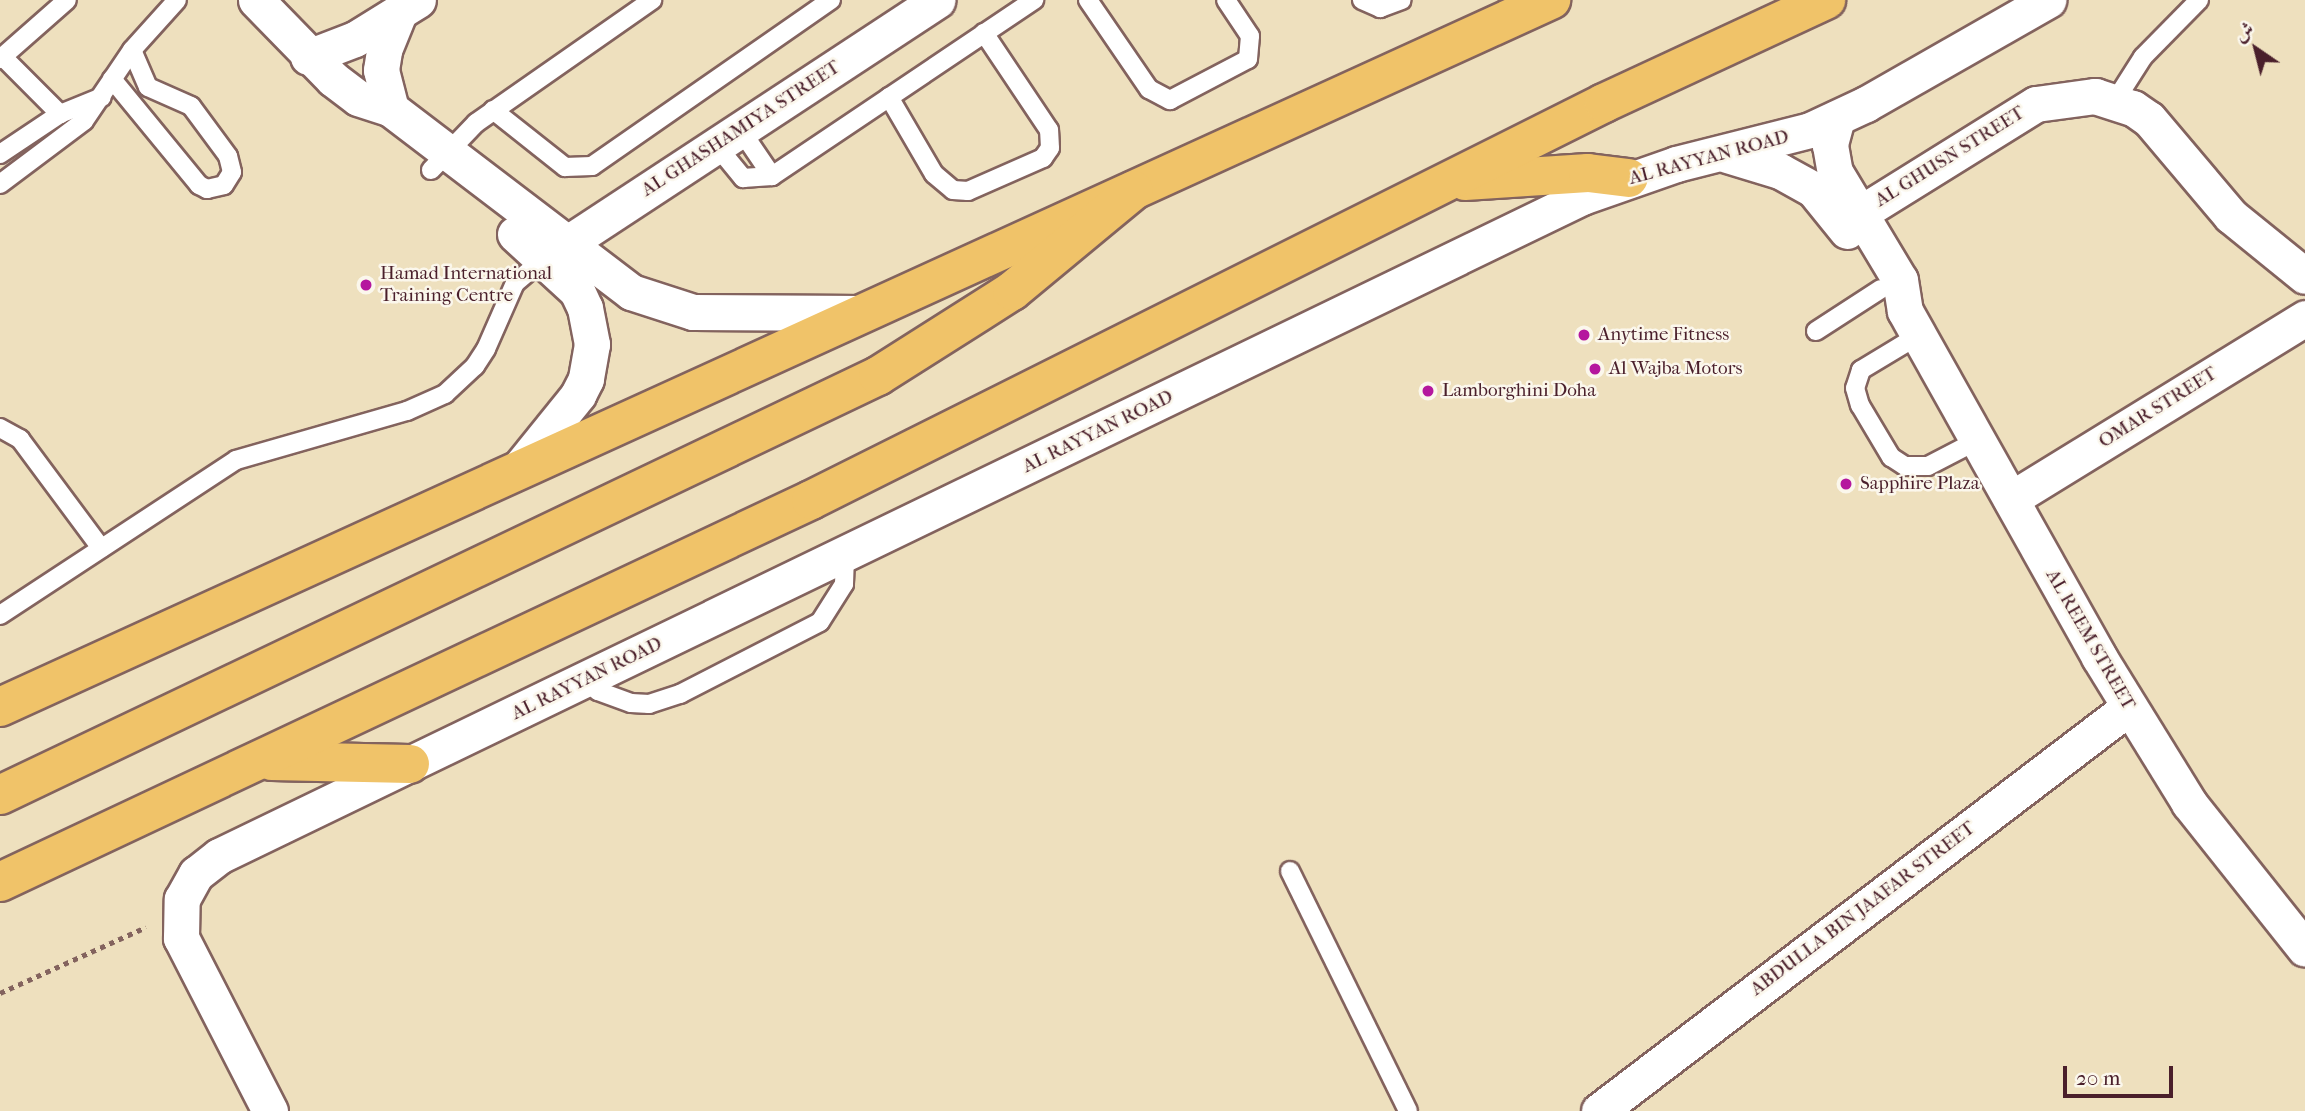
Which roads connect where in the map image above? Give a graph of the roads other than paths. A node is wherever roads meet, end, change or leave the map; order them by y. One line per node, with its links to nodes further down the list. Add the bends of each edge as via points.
1 (67, 0): 20 (lane)
2 (177, 0): 18 (lane)
3 (256, 0): 19 (street)
4 (652, 0): 28 (lane)
5 (831, 0): 28 (lane, via 592,166 565,167)
6 (937, 0): 32 (street, AL GHASHAMIYA STREET)
7 (1034, 0): 17 (lane)
8 (1088, 0): 9 (lane, via 1149,89 1170,100 1248,59 1250,36)
9 (1226, 0)
10 (1362, 0): 11 (lane, via 1380,8)
11 (1402, 0)
12 (1552, 0): 40 (main road)
13 (1826, 0): 38 (main road)
14 (2048, 0): 30 (street, AL RAYYAN ROAD)
15 (2199, 0): 26 (lane, via 2143,57)
16 (409, 6): 19 (street, via 355,39); 27 (street, via 384,50 382,70)
17 (984, 33): 23 (lane); 23 (lane, via 1049,130 1050,148 1043,158 968,191 953,190 934,174)
18 (132, 50): 21 (lane); 25 (lane, via 148,87)
19 (309, 57): 24 (street)
20 (2, 58): 29 (lane)
21 (112, 79): 22 (lane); 31 (lane)
22 (102, 97): 29 (lane); 39 (lane, via 73,131)
23 (889, 97): 36 (lane)
24 (359, 98): 27 (street); 35 (street, via 374,125)
25 (172, 100): 31 (lane); 31 (lane, via 198,112 228,156 232,172 224,185 207,189 199,185)
26 (2115, 100): 41 (street, AL GHUSN STREET, via 2075,95 2036,104); 43 (street, AL GHUSN STREET, via 2150,119 2231,216)
27 (391, 109): 35 (street)
28 (493, 110): 35 (lane)
29 (60, 114): 33 (lane)
30 (1837, 118): 34 (street, AL RAYYAN ROAD, via 1782,140); 41 (street, AL REEM STREET, via 1831,159)
31 (147, 119)
32 (728, 137): 36 (lane); 36 (lane, via 743,177); 42 (street, AL GHASHAMIYA STREET)
33 (0, 154)
34 (1724, 154): 37 (street, AL RAYYAN ROAD); 44 (street, AL REEM STREET, via 1780,171 1827,201)
35 (438, 161): 42 (street)
36 (772, 176)
37 (1629, 178): 38 (main road, via 1588,173); 53 (street, AL RAYYAN ROAD)
38 (1446, 183): 58 (main road, via 811,500)
39 (0, 184)
40 (1134, 190): 45 (main road); 60 (main road, via 1012,291 878,376)
41 (1859, 214): 44 (street, AL REEM STREET, via 1904,288)
42 (556, 251): 45 (street, via 671,309); 50 (street, via 585,308 590,362 573,402); 52 (lane, via 515,283 486,349 445,394 407,411 236,460)
43 (2305, 276)
44 (1902, 312): 47 (lane); 49 (street, AL REEM STREET); 49 (lane, via 1861,370 1855,388 1860,405 1891,457 1905,466 1928,466)
45 (862, 313): 50 (main road)
46 (2305, 317): 51 (street, OMAR STREET)
47 (1816, 331)
48 (0, 428): 52 (lane, via 20,439)
49 (1978, 440): 51 (street, AL REEM STREET)
50 (520, 467): 56 (main road)
51 (2011, 499): 57 (street, AL REEM STREET)
52 (101, 548): 54 (lane)
53 (845, 554): 55 (street, AL RAYYAN ROAD); 55 (lane, via 842,592 820,622 680,694 649,704 631,704)
54 (0, 615)
55 (584, 680): 59 (street, AL RAYYAN ROAD)
56 (0, 707)
57 (2128, 708): 63 (street, AL REEM STREET, via 2189,803); 66 (street, ABDULLA BIN JAAFAR STREET)
58 (263, 760): 59 (main road); 62 (main road)
59 (410, 764): 64 (street, AL RAYYAN ROAD, via 207,864 188,885 179,913 186,949)
60 (0, 795)
61 (1290, 871): 65 (lane)
62 (0, 882)
63 (2301, 938)
64 (270, 1111)
65 (1408, 1111)
66 (1599, 1111)

